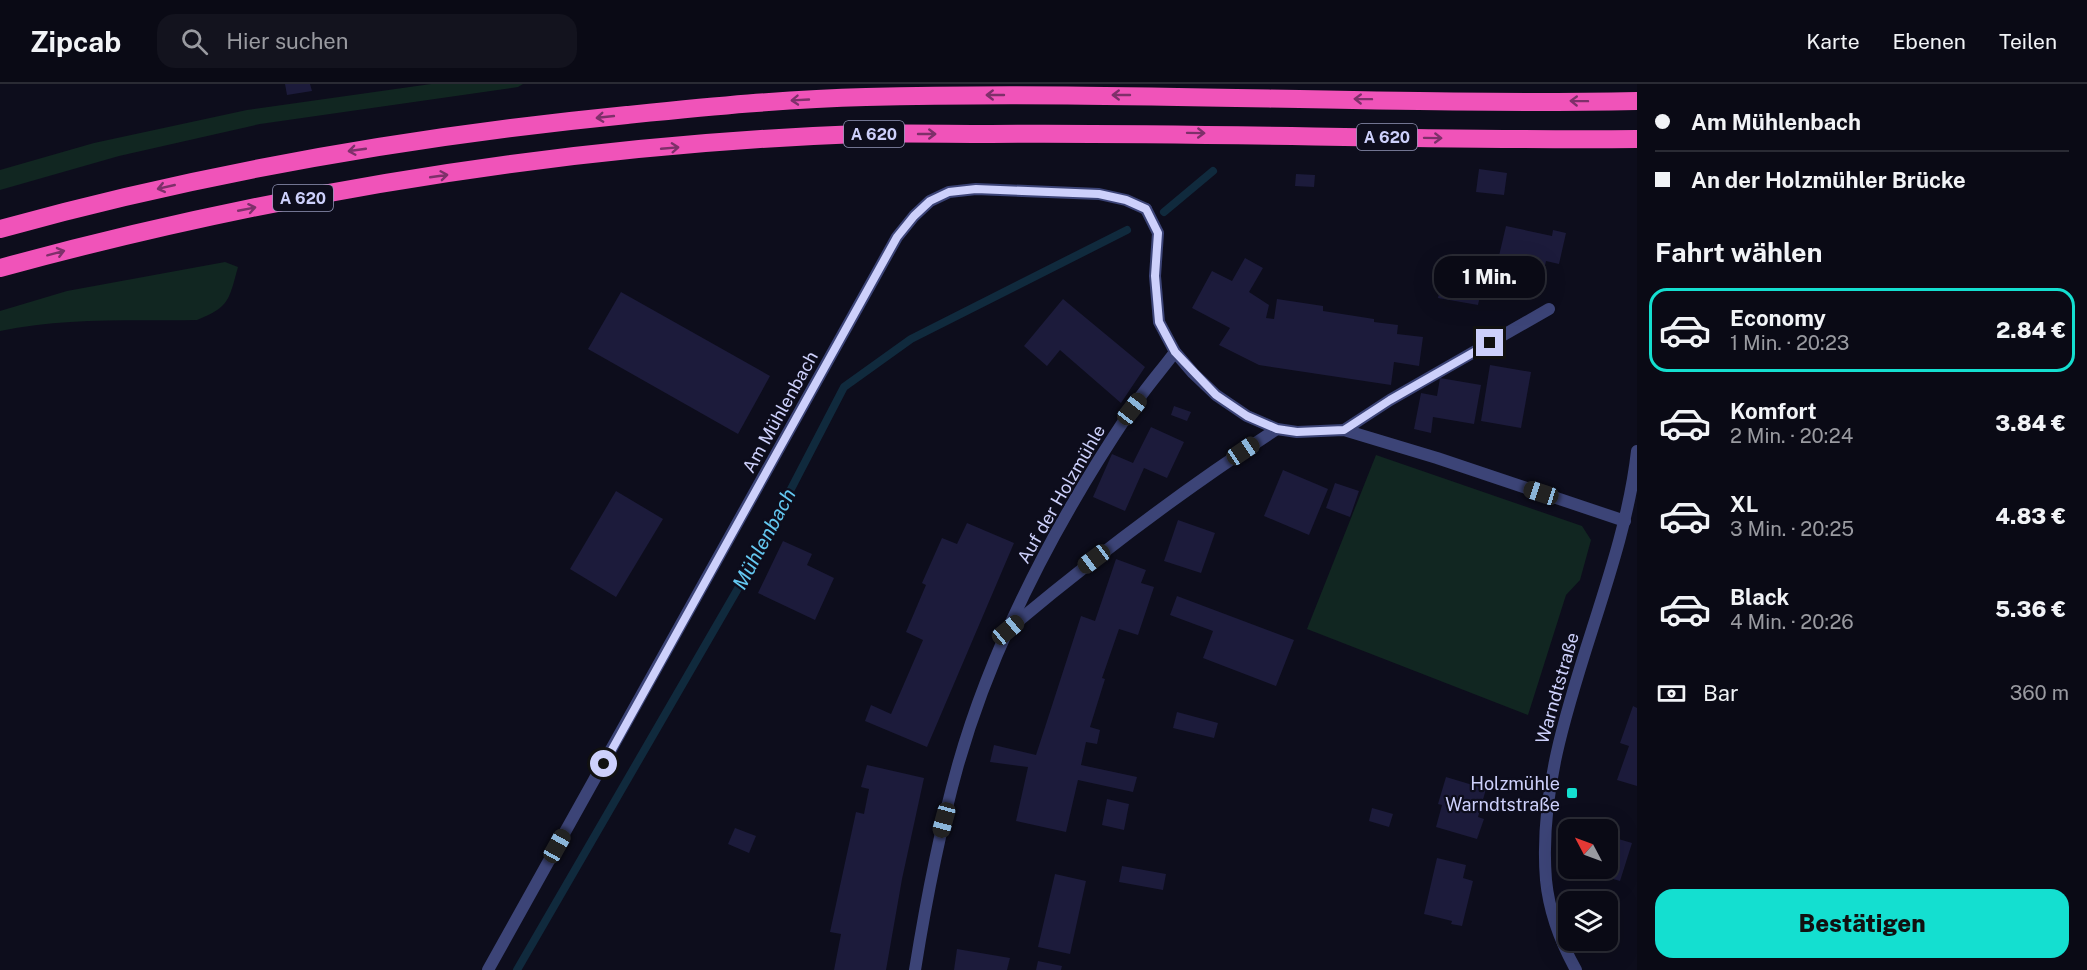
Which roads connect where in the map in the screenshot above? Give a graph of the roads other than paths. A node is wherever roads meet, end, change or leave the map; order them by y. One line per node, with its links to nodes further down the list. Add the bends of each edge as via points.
1 (1637, 101): 3 (highway, A 620, one-way to 3, via 994,94 726,105 519,126 345,152 193,181)
2 (1637, 139): 4 (highway, A 620, one-way to 2, via 204,217 354,188 526,163 731,142 859,134 1138,132)
3 (0, 229)
4 (0, 268)
5 (1550, 309): 8 (street)
6 (1175, 352): 7 (street, Am Mühlenbach, via 1216,395 1247,416); 11 (street, Auf der Holzmühle, via 1088,477); 12 (street, Am Mühlenbach, via 1159,322 1155,276 1158,233 1146,209 1099,194 976,189 949,192 930,201 897,237)
7 (1277, 429): 8 (street, Am Mühlenbach); 11 (street, Auf der Holzmühle, via 1174,499)
8 (1344, 430): 10 (street)
9 (1637, 451): 10 (street, Warndtstraße)
10 (1625, 521): 14 (street, Warndtstraße, via 1561,736 1550,788 1546,883 1563,946)
11 (1008, 630): 13 (street, Auf der Holzmühle, via 956,774 939,839)
12 (488, 970)
13 (915, 970)
14 (1576, 970)

